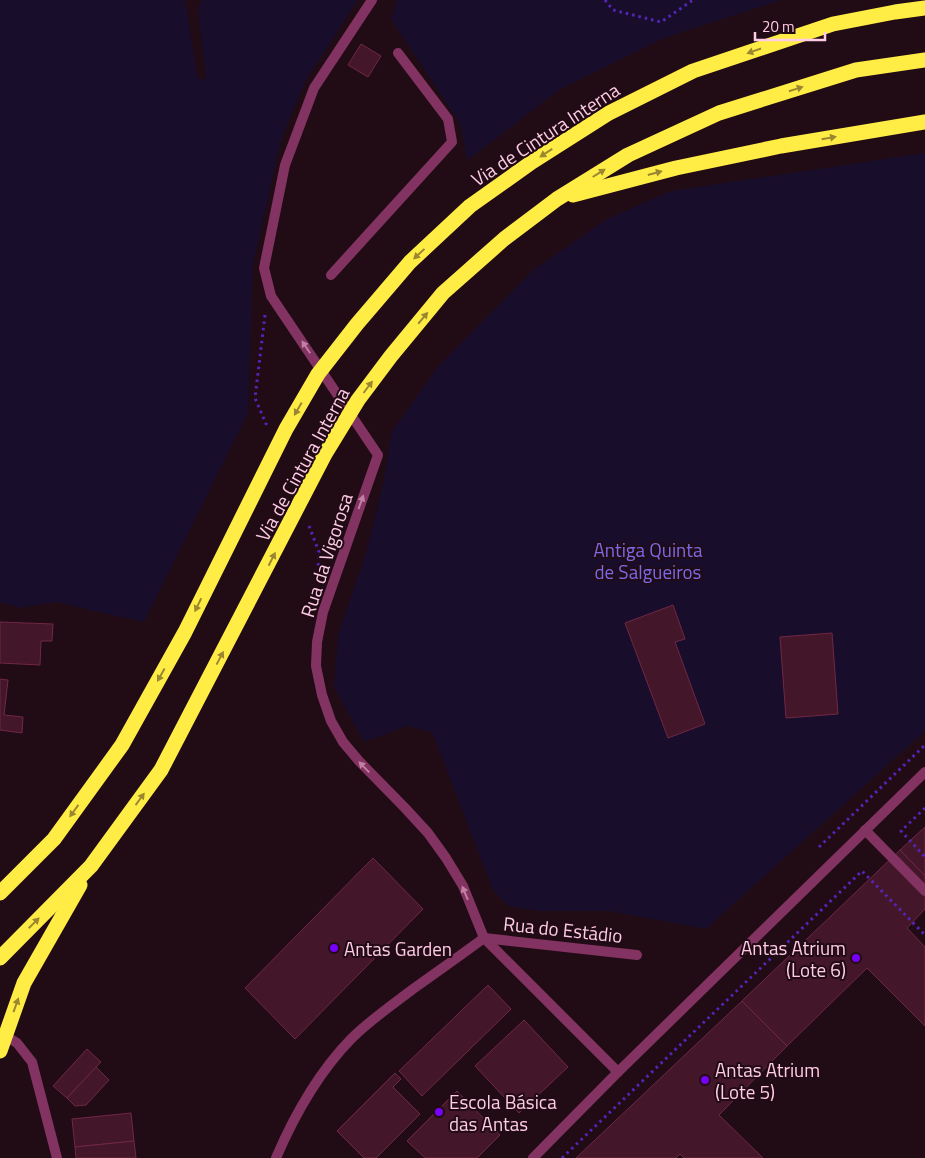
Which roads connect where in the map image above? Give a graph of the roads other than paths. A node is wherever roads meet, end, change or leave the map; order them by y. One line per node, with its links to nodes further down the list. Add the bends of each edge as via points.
1 (372, 0): 13 (street, Rua da Vigorosa, one-way to 1, via 446,858 428,832 343,742 322,695 316,666 323,612 378,455 271,296 264,268 285,165 314,88)
2 (925, 8): 12 (highway, Via de Cintura Interna, one-way to 12, via 833,24 693,71 609,113 532,162 470,206 410,262 318,374 286,429 185,632 122,745 54,839)
3 (398, 53): 7 (street, via 448,119 452,142)
4 (925, 60): 6 (highway, Via de Cintura Interna, one-way to 4, via 628,155 719,113 856,70)
5 (925, 122): 6 (highway, one-way to 5, via 752,152)
6 (557, 199): 10 (highway, Via de Cintura Interna, one-way to 6, via 161,770 325,454 358,400 443,294 504,239)
7 (331, 275)
8 (925, 772): 9 (street)
9 (864, 830): 11 (street); 18 (street)
10 (91, 866): 15 (highway, Via de Cintura Interna, one-way to 10); 17 (highway, one-way to 10, via 24,983)
11 (925, 891)
12 (0, 893)
13 (484, 938): 14 (street, Rua do Estádio); 18 (street); 20 (street, via 377,1016 350,1040 307,1097)
14 (637, 955)
15 (0, 958)
16 (0, 1033): 19 (street, via 17,1043 32,1062)
17 (0, 1051)
18 (618, 1072): 21 (street)
19 (57, 1158)
20 (276, 1158)
21 (533, 1158)

